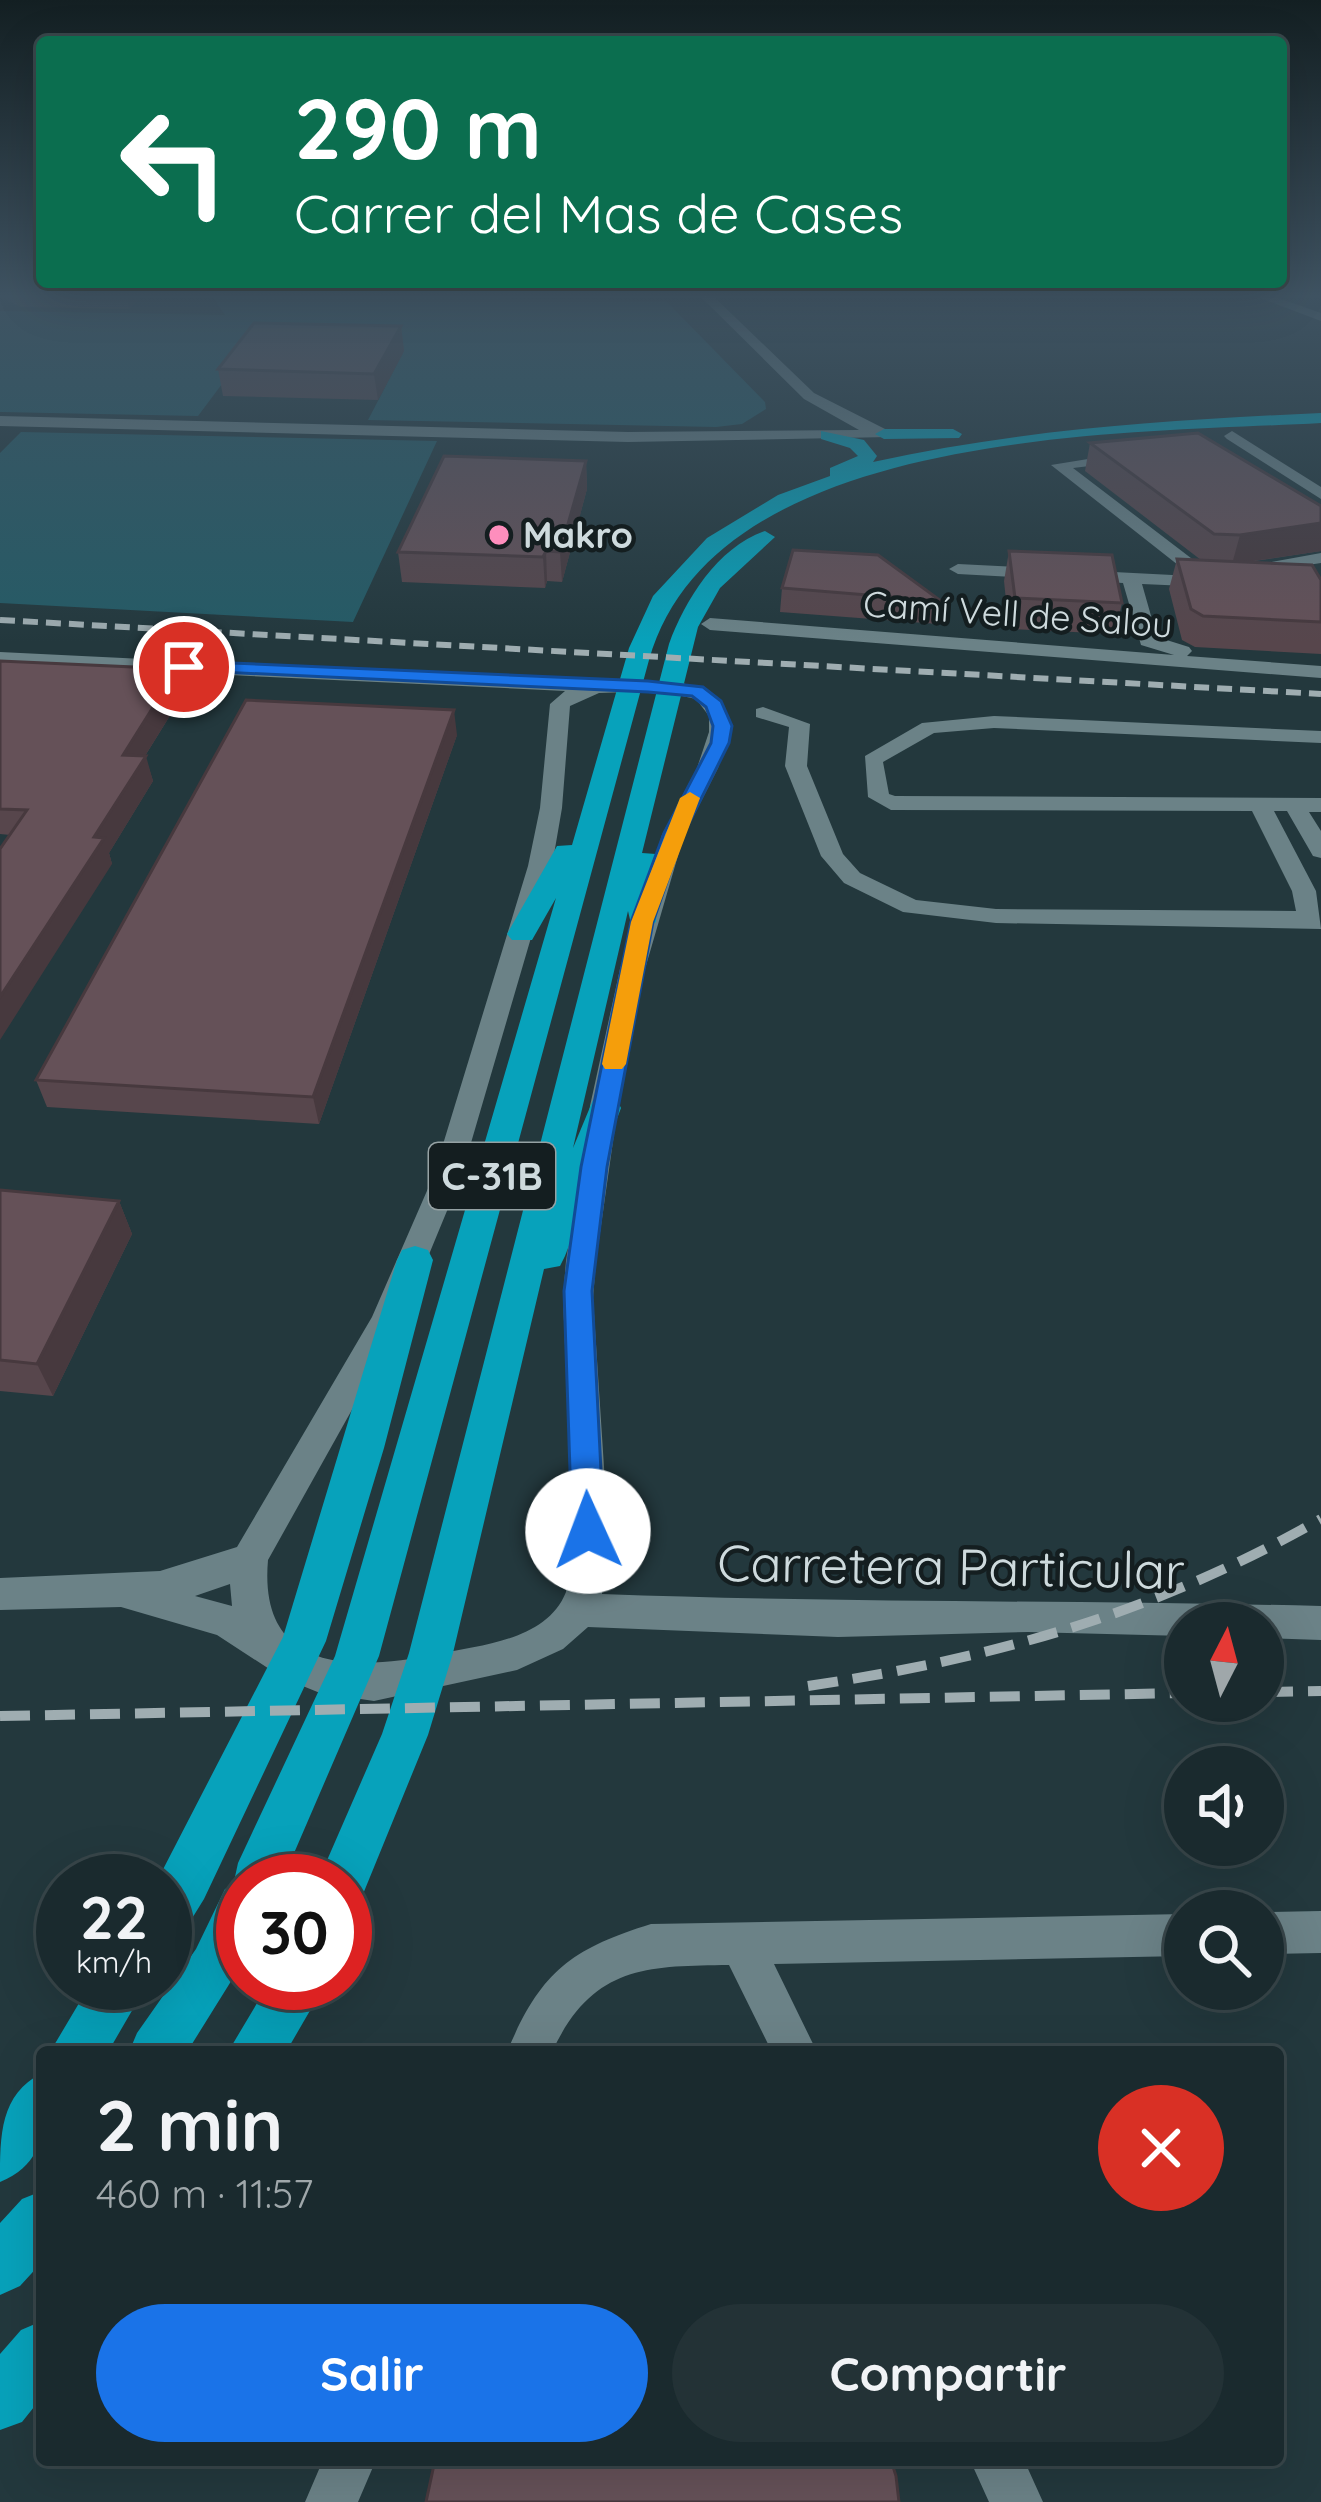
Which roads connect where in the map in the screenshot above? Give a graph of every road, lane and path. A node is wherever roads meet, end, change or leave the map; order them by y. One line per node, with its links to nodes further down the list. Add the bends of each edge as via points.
1 (795, 410): 11 (street)
2 (803, 410): 10 (street, via 800,422)
3 (827, 410): 4 (street)
4 (842, 416): 9 (street); 10 (street, via 844,426)
5 (1321, 418): 8 (highway, C-31B)
6 (0, 422): 11 (street)
7 (1321, 430): 12 (highway, C-31B)
8 (1125, 431): 9 (highway); 17 (highway, C-31B, via 946,451)
9 (884, 434): 10 (street)
10 (826, 435): 11 (street); 17 (highway, via 857,444 866,460)
11 (729, 436)
12 (1232, 436): 13 (highway, C-31B); 16 (street)
13 (1090, 446): 15 (street); 30 (highway, C-31B, via 948,463 818,506 732,561 698,602 683,636)
14 (1152, 455): 15 (street)
15 (1115, 459): 18 (street, via 1060,465 1200,573)
16 (1321, 494)
17 (792, 497): 29 (highway, C-31B, via 706,550 662,600)
18 (1321, 558)
19 (958, 569): 20 (street)
20 (1131, 578): 21 (street); 26 (street, via 1148,641 1173,650)
21 (1286, 585)
22 (949, 618): 24 (street)
23 (710, 624): 24 (street, Camí Vell de Salou)
24 (961, 643): 27 (street, Camí Vell de Salou)
25 (0, 658): 28 (street)
26 (1321, 659)
27 (1321, 672)
28 (506, 682): 29 (street); 31 (street)
29 (613, 692): 30 (street); 31 (street); 34 (highway, C-31B)
30 (681, 694): 32 (street); 35 (highway, C-31B)
31 (566, 699): 42 (street, C-31B, via 556,717 551,808)
32 (741, 711): 40 (street, C-31B, via 674,833); 41 (street, via 800,724 796,766 832,856 852,878 911,907)
33 (1321, 737): 36 (street, via 994,722 929,727 872,760 880,797 891,803)
34 (604, 779): 42 (highway); 52 (highway, C-31B, via 357,1655)
35 (643, 804): 40 (highway); 45 (highway, C-31B)
36 (1259, 805): 37 (street); 41 (street, via 1304,891)
37 (1294, 805): 38 (street); 39 (street)
38 (1321, 805)
39 (1321, 851)
40 (642, 922): 43 (street, C-31B)
41 (1308, 922)
42 (522, 934): 44 (street, C-31B)
43 (605, 1108): 45 (highway); 49 (street, C-31B, via 578,1291 589,1563)
44 (416, 1260): 46 (street, C-31B); 51 (highway, via 364,1448)
45 (513, 1330): 53 (highway, C-31B, via 431,1653)
46 (250, 1558): 47 (street, via 221,1574); 51 (street, via 244,1582 253,1617)
47 (121, 1592): 48 (street); 51 (street)
48 (0, 1594)
49 (580, 1610): 50 (street, Carretera Particular); 51 (street, via 551,1640 479,1664 374,1683 304,1670)
50 (1321, 1623)
51 (287, 1646): 54 (highway, via 247,1759)
52 (269, 1854)
53 (354, 1854)
54 (192, 1864)
55 (1321, 1932): 56 (street)
56 (1284, 1933)
57 (1164, 1935): 58 (street)
58 (742, 1945): 65 (street, via 651,1945 598,1960 560,1993); 66 (street)
59 (216, 1963): 63 (highway)
60 (104, 2010): 62 (highway)
61 (282, 2010): 64 (highway)
62 (81, 2046)
63 (160, 2046)
64 (259, 2046)
65 (532, 2046)
66 (792, 2046)
67 (36, 2108): 68 (highway)
68 (0, 2154)
69 (36, 2226): 70 (highway)
70 (0, 2266)
71 (36, 2358): 72 (highway)
72 (0, 2400)
73 (347, 2466): 75 (street)
74 (999, 2466): 76 (street)
75 (332, 2502)
76 (1017, 2502)

